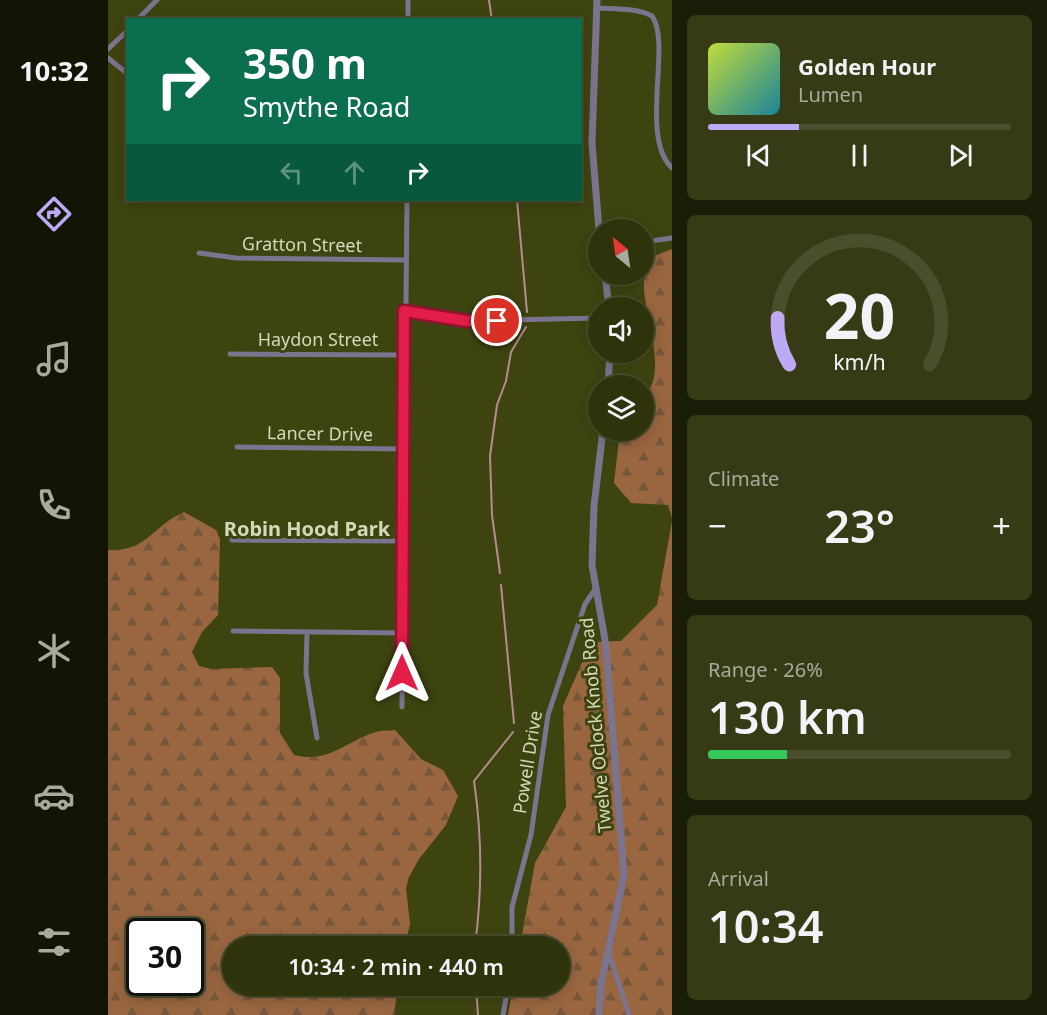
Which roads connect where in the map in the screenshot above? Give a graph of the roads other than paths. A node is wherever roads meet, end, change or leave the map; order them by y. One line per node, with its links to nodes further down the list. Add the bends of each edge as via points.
1 (157, 0): 4 (street)
2 (408, 0): 5 (street)
3 (597, 4): 7 (street, via 647,14 658,21); 14 (street, via 592,143)
4 (140, 18)
5 (408, 18)
6 (126, 32): 8 (street)
7 (666, 37)
8 (108, 49)
9 (108, 58): 10 (street)
10 (126, 72)
11 (664, 111): 12 (street, via 661,142)
12 (672, 168)
13 (406, 201): 18 (street)
14 (598, 219)
15 (672, 238): 16 (street)
16 (654, 241)
17 (199, 253): 18 (street, Gratton Street, via 236,258)
18 (406, 260): 19 (street)
19 (404, 311): 20 (street, via 467,321); 22 (street)
20 (588, 318)
21 (230, 354): 22 (street, Haydon Street)
22 (405, 355): 25 (street)
23 (602, 441): 28 (street, Twelve Oclock Knob Road, via 591,549)
24 (237, 447): 25 (street, Lancer Drive)
25 (403, 449): 27 (street)
26 (232, 540): 27 (street)
27 (404, 541): 31 (street)
28 (596, 588): 34 (street, Powell Drive, via 585,604 548,715 531,835 512,907); 35 (street, Twelve Oclock Knob Road, via 606,646 624,874)
29 (233, 631): 30 (street)
30 (307, 632): 31 (street); 33 (street, via 306,673)
31 (402, 633): 32 (street)
32 (402, 707)
33 (317, 738)
34 (512, 936)
35 (607, 950): 38 (street, Twelve Oclock Knob Road); 39 (street)
36 (506, 996): 37 (street)
37 (503, 1015)
38 (599, 1015)
39 (629, 1015)

